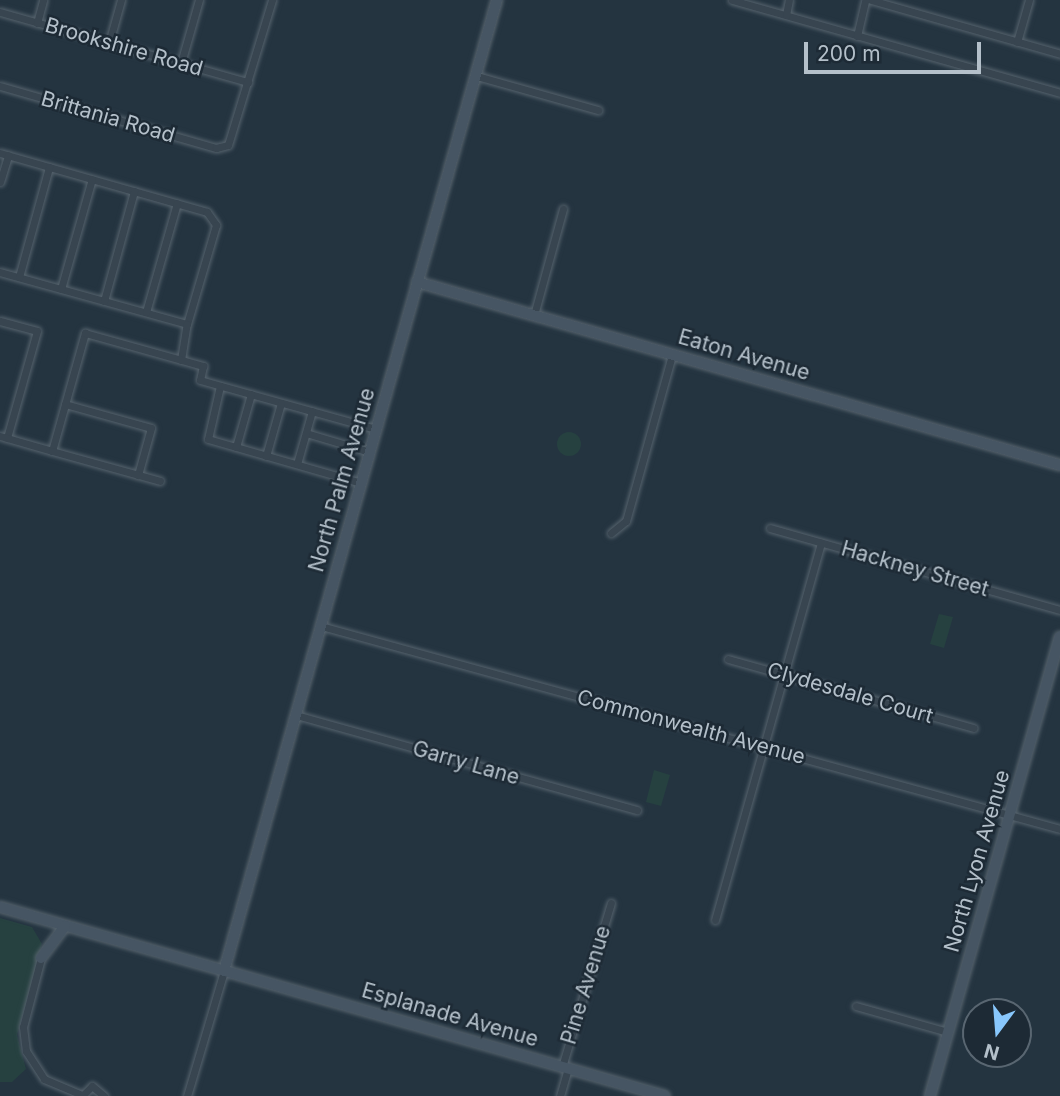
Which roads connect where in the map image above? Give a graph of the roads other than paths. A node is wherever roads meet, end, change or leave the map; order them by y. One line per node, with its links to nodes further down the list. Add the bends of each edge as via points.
1 (43, 0): 12 (street)
2 (121, 0): 15 (street)
3 (199, 0): 17 (street)
4 (272, 0): 19 (street)
5 (497, 0): 18 (street, North Palm Avenue)
6 (732, 0): 11 (street)
7 (789, 0): 11 (street)
8 (868, 0): 13 (street); 14 (street)
9 (1029, 0): 14 (street)
10 (0, 12): 12 (street, Brookshire Road)
11 (786, 15): 13 (street)
12 (37, 23): 15 (street, Brookshire Road)
13 (857, 36): 21 (street)
14 (1017, 42): 16 (street)
15 (109, 43): 17 (street, Brookshire Road)
16 (1060, 54)
17 (181, 63): 19 (street, Brookshire Road)
18 (477, 76): 22 (street); 32 (street, North Palm Avenue)
19 (248, 82): 20 (street, Brittania Road, via 228,145 216,148)
20 (0, 86)
21 (1060, 93)
22 (598, 110)
23 (4, 154): 24 (street); 26 (street)
24 (49, 167): 25 (street); 31 (street)
25 (92, 179): 27 (street); 33 (street)
26 (0, 183)
27 (134, 191): 28 (street); 34 (street)
28 (177, 203): 35 (street); 38 (street, via 216,217)
29 (563, 209): 36 (street)
30 (0, 272): 31 (street)
31 (19, 277): 33 (street)
32 (417, 282): 36 (street, Eaton Avenue); 46 (street, North Palm Avenue)
33 (61, 289): 34 (street)
34 (104, 301): 35 (street)
35 (146, 312): 38 (street)
36 (534, 315): 39 (street, Eaton Avenue)
37 (0, 321): 48 (street, via 37,331)
38 (187, 324): 40 (street)
39 (672, 355): 54 (street, Eaton Avenue); 59 (street, via 626,521)
40 (181, 360): 41 (street, via 203,366 200,380); 44 (street, via 85,333)
41 (220, 386): 42 (street); 49 (street, via 206,436)
42 (251, 394): 43 (street); 49 (street)
43 (281, 402): 45 (street); 52 (street)
44 (65, 404): 50 (street); 55 (street, via 151,428)
45 (312, 411): 46 (street); 47 (street)
46 (376, 429): 51 (street, North Palm Avenue)
47 (306, 433): 51 (street); 53 (street)
48 (4, 437): 50 (street)
49 (236, 447): 52 (street)
50 (52, 451): 55 (street)
51 (370, 452): 57 (street, North Palm Avenue)
52 (266, 456): 53 (street)
53 (297, 464): 57 (street)
54 (1060, 465)
55 (138, 475): 56 (street)
56 (160, 481)
57 (361, 483): 62 (street, North Palm Avenue)
58 (770, 528): 60 (street, Hackney Street)
59 (611, 534)
60 (821, 543): 61 (street, Hackney Street); 65 (street)
61 (1060, 610)
62 (321, 626): 66 (street, North Palm Avenue); 68 (street, Commonwealth Avenue)
63 (1060, 636): 70 (street, North Lyon Avenue)
64 (728, 659): 65 (street, Clydesdale Court)
65 (784, 674): 67 (street, Clydesdale Court); 68 (street)
66 (296, 715): 69 (street, Garry Lane); 78 (street, North Palm Avenue)
67 (973, 728)
68 (763, 747): 70 (street, Commonwealth Avenue); 74 (street)
69 (637, 810)
70 (1010, 815): 71 (street, Commonwealth Avenue); 80 (street, North Lyon Avenue)
71 (1060, 829)
72 (611, 903): 81 (street, Pine Avenue)
73 (0, 907): 75 (street, Esplanade Avenue)
74 (715, 920)
75 (51, 922): 76 (street, Esplanade Avenue); 77 (street)
76 (65, 926): 77 (street); 78 (street, Esplanade Avenue)
77 (41, 958): 82 (street, via 23,1027 26,1051 44,1079)
78 (224, 971): 81 (street, Esplanade Avenue); 84 (street)
79 (856, 1006): 80 (street)
80 (948, 1032): 87 (street, North Lyon Avenue)
81 (565, 1068): 85 (street, Pine Avenue); 86 (street, Esplanade Avenue)
82 (82, 1095): 83 (street, via 92,1086)
83 (104, 1096)
84 (187, 1096)
85 (560, 1096)
86 (665, 1096)
87 (930, 1096)

